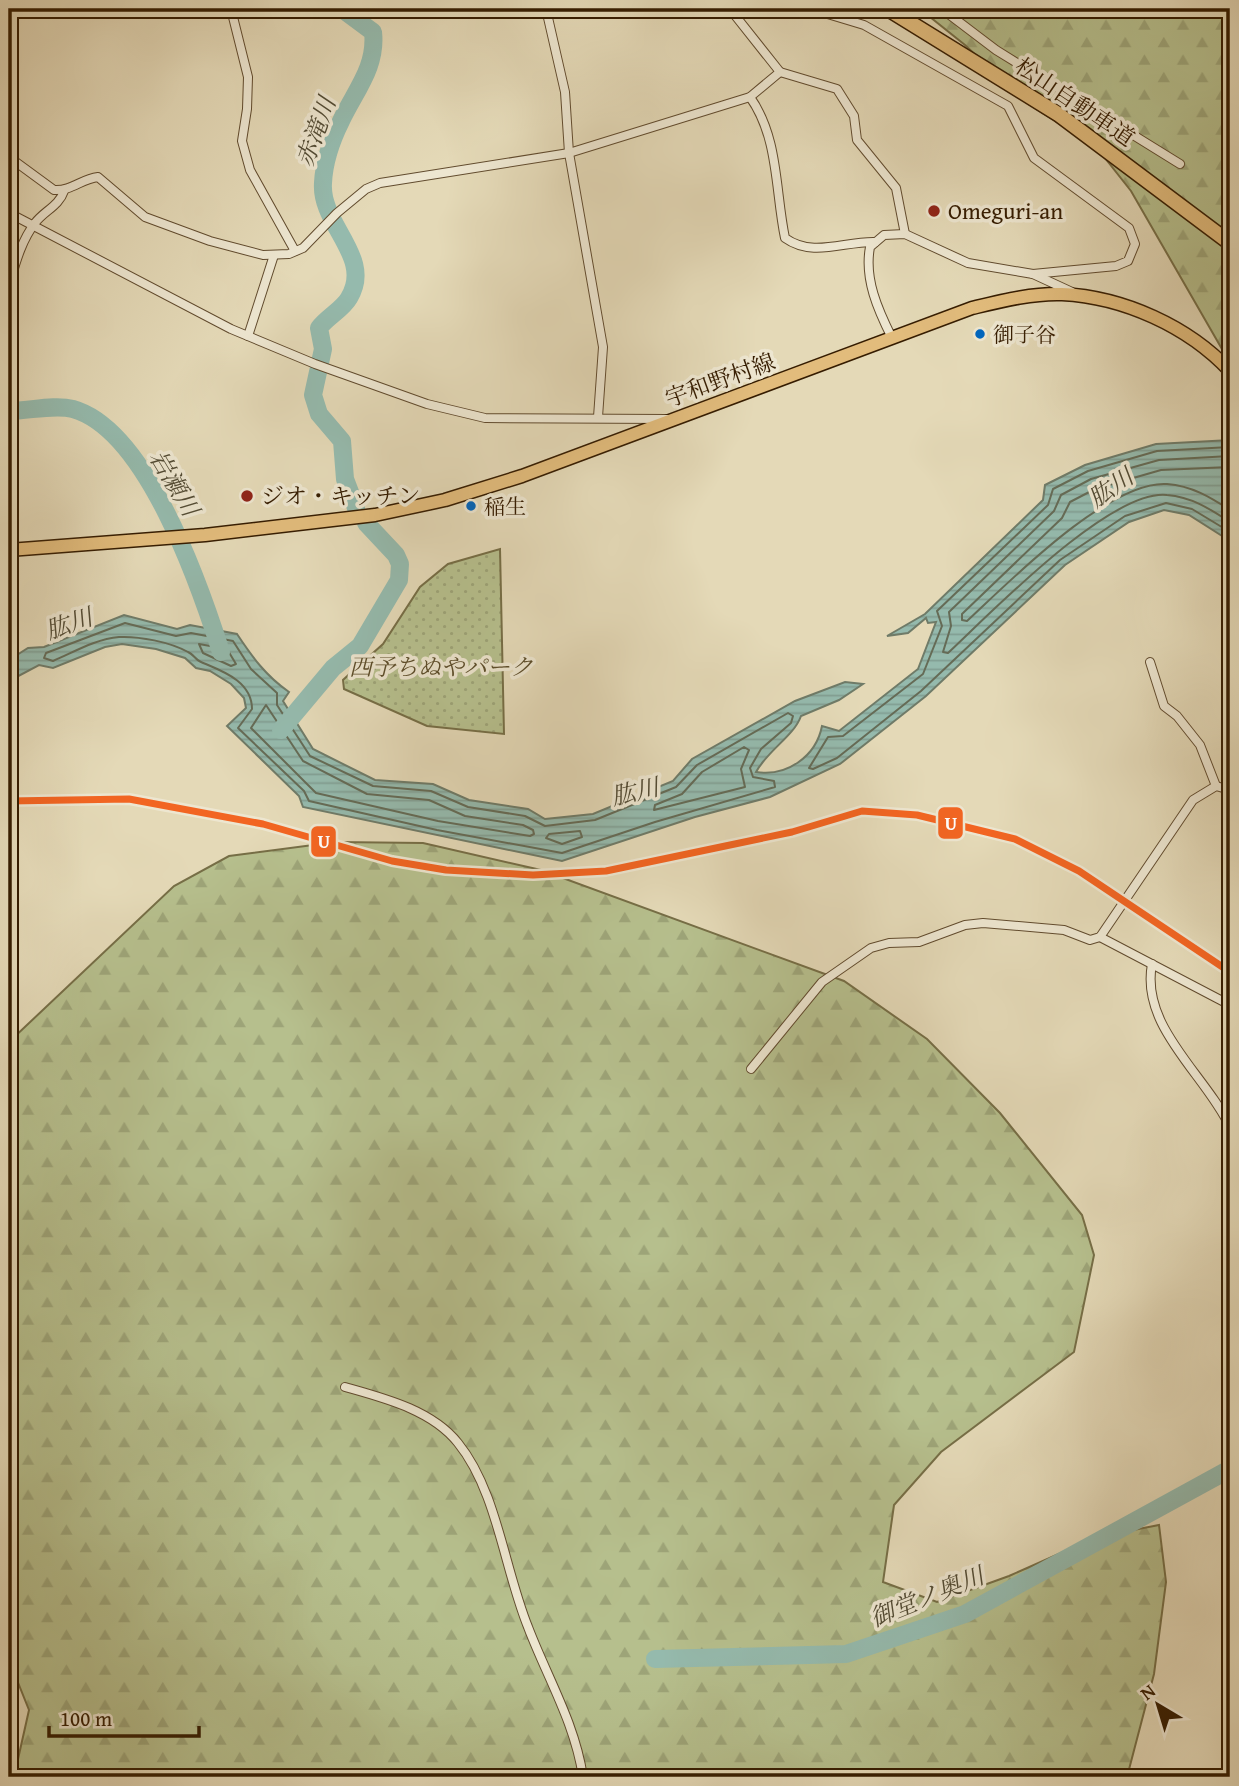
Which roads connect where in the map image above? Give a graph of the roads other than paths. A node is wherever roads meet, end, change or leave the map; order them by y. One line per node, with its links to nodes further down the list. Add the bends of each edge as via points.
1 (232, 9): 18 (street, via 248,77 242,141 250,170)
2 (546, 9): 9 (street, via 565,92)
3 (730, 9): 7 (street)
4 (811, 9): 20 (street, via 864,25 1008,106 1034,158 1129,228 1135,244 1128,261)
5 (888, 9): 17 (highway, 松山自動車道, via 1058,114)
6 (942, 9): 11 (street, via 996,50)
7 (780, 72): 8 (street); 15 (street, via 837,89 854,116 857,140 896,188)
8 (750, 97): 9 (street); 16 (street, via 763,116 772,146 785,238 797,247 819,250)
9 (569, 153): 18 (street, via 380,183 366,189); 26 (street, via 603,347)
10 (9, 157): 12 (street, via 43,185)
11 (1180, 164)
12 (64, 191): 14 (street); 19 (street, via 86,178 98,177 145,217 249,253)
13 (9, 213): 14 (street)
14 (33, 225): 21 (street); 23 (street)
15 (905, 234): 16 (street, via 884,235); 20 (street, via 968,262)
16 (876, 242): 24 (street, via 870,247 868,267 879,312)
17 (1230, 243)
18 (295, 251): 19 (street)
19 (274, 255): 23 (street)
20 (1033, 274): 22 (street)
21 (9, 285)
22 (1080, 296): 24 (main road, 宇和野村線, via 1009,298); 25 (main road, 宇和野村線, via 1110,301 1159,319)
23 (248, 336): 26 (street, via 426,404 485,418 572,421)
24 (892, 338): 27 (main road, 宇和野村線)
25 (1230, 371)
26 (598, 416): 27 (street)
27 (672, 420): 28 (main road, 宇和野村線, via 522,476 375,515 205,535)
28 (9, 550)
29 (1150, 662): 30 (street, via 1164,706 1200,745)
30 (1216, 786): 31 (street); 32 (street, via 1194,800)
31 (1230, 790)
32 (1100, 937): 33 (street); 35 (street, via 1090,940 1064,930 984,923 919,942 871,948 822,982)
33 (1152, 964): 34 (street); 36 (street, via 1148,984 1172,1046 1222,1109)
34 (1230, 1004)
35 (751, 1069)
36 (1230, 1127)
37 (345, 1387): 38 (street, via 414,1410 438,1424 475,1466 488,1494 528,1628 564,1707)
38 (583, 1777)

